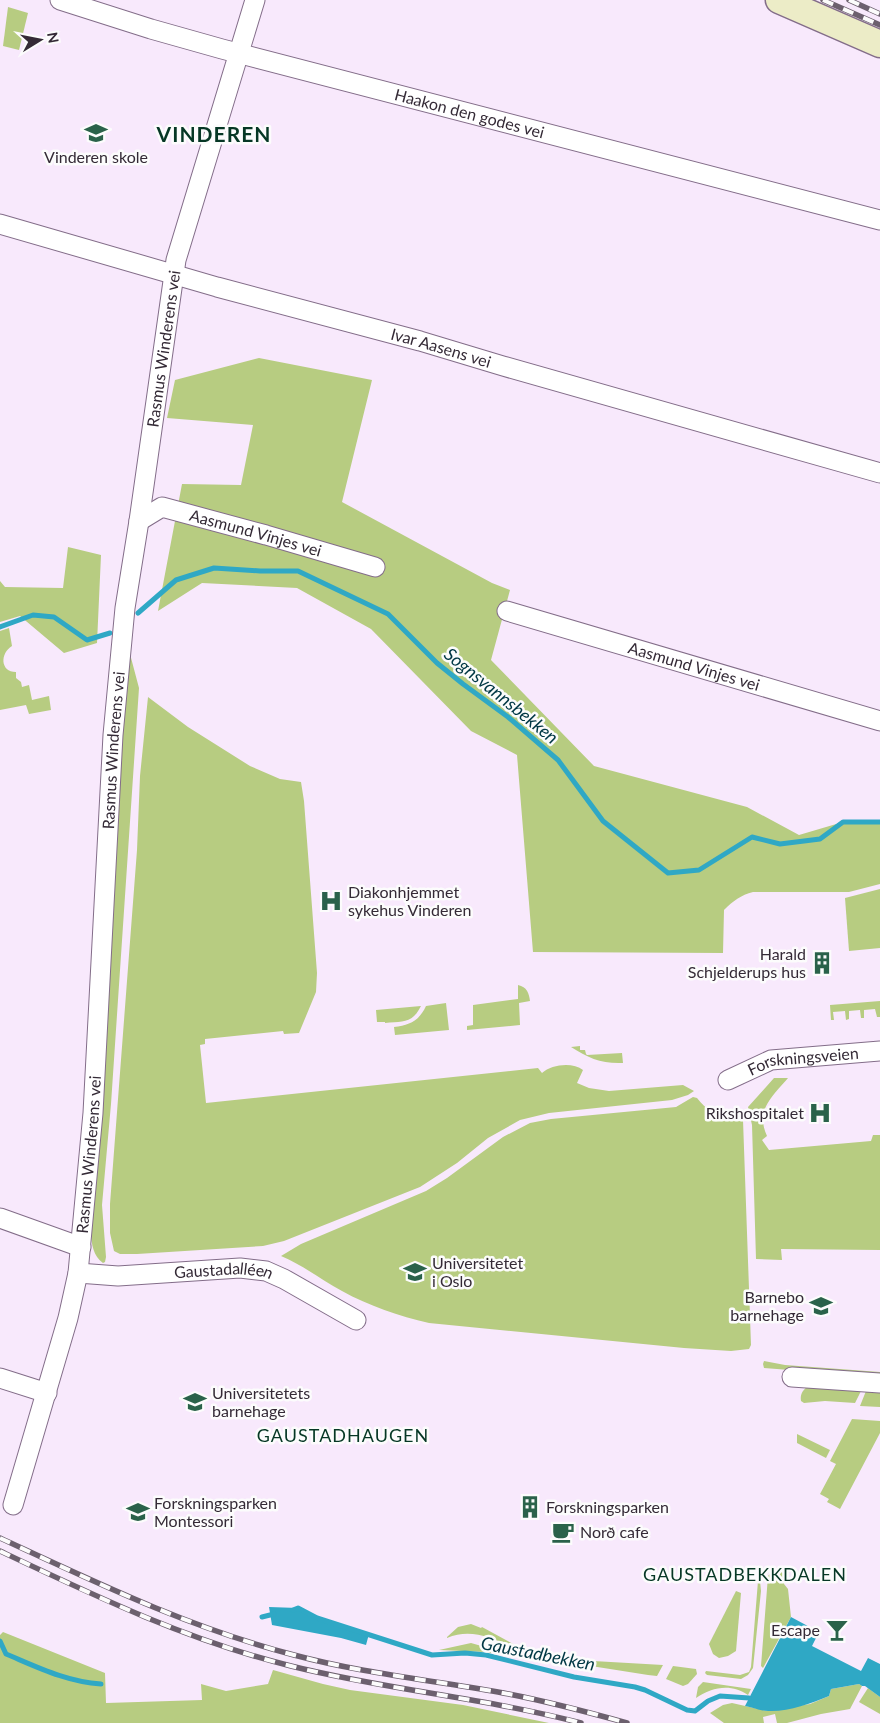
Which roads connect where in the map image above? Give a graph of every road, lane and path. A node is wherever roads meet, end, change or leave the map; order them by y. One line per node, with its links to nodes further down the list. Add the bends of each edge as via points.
1 (60, 0): 5 (street, Haakon den godes vei)
2 (255, 0): 5 (street, Rasmus Winderens vei)
3 (779, 0): 4 (main road)
4 (880, 44)
5 (239, 53): 6 (street, Haakon den godes vei); 8 (street, Rasmus Winderens vei)
6 (880, 220)
7 (0, 224): 8 (street, Ivar Aasens vei)
8 (174, 274): 9 (street, Ivar Aasens vei, via 420,340); 10 (street, Rasmus Winderens vei)
9 (880, 473)
10 (139, 521): 11 (street, Aasmund Vinjes vei, via 162,507); 17 (street, Rasmus Winderens vei, via 123,628 112,744 93,1113)
11 (375, 567)
12 (507, 612): 13 (street, Aasmund Vinjes vei)
13 (880, 720)
14 (880, 1051): 15 (street, Forskningsveien, via 770,1060)
15 (728, 1080)
16 (0, 1218): 17 (street)
17 (81, 1247): 18 (street, Rasmus Winderens vei)
18 (78, 1273): 19 (street, Gaustadalléen, via 118,1276 240,1268 258,1270 275,1274); 23 (street, Rasmus Winderens vei)
19 (356, 1320)
20 (792, 1376): 22 (street)
21 (0, 1378): 23 (street)
22 (880, 1383)
23 (47, 1393): 24 (street, Rasmus Winderens vei)
24 (13, 1505)

